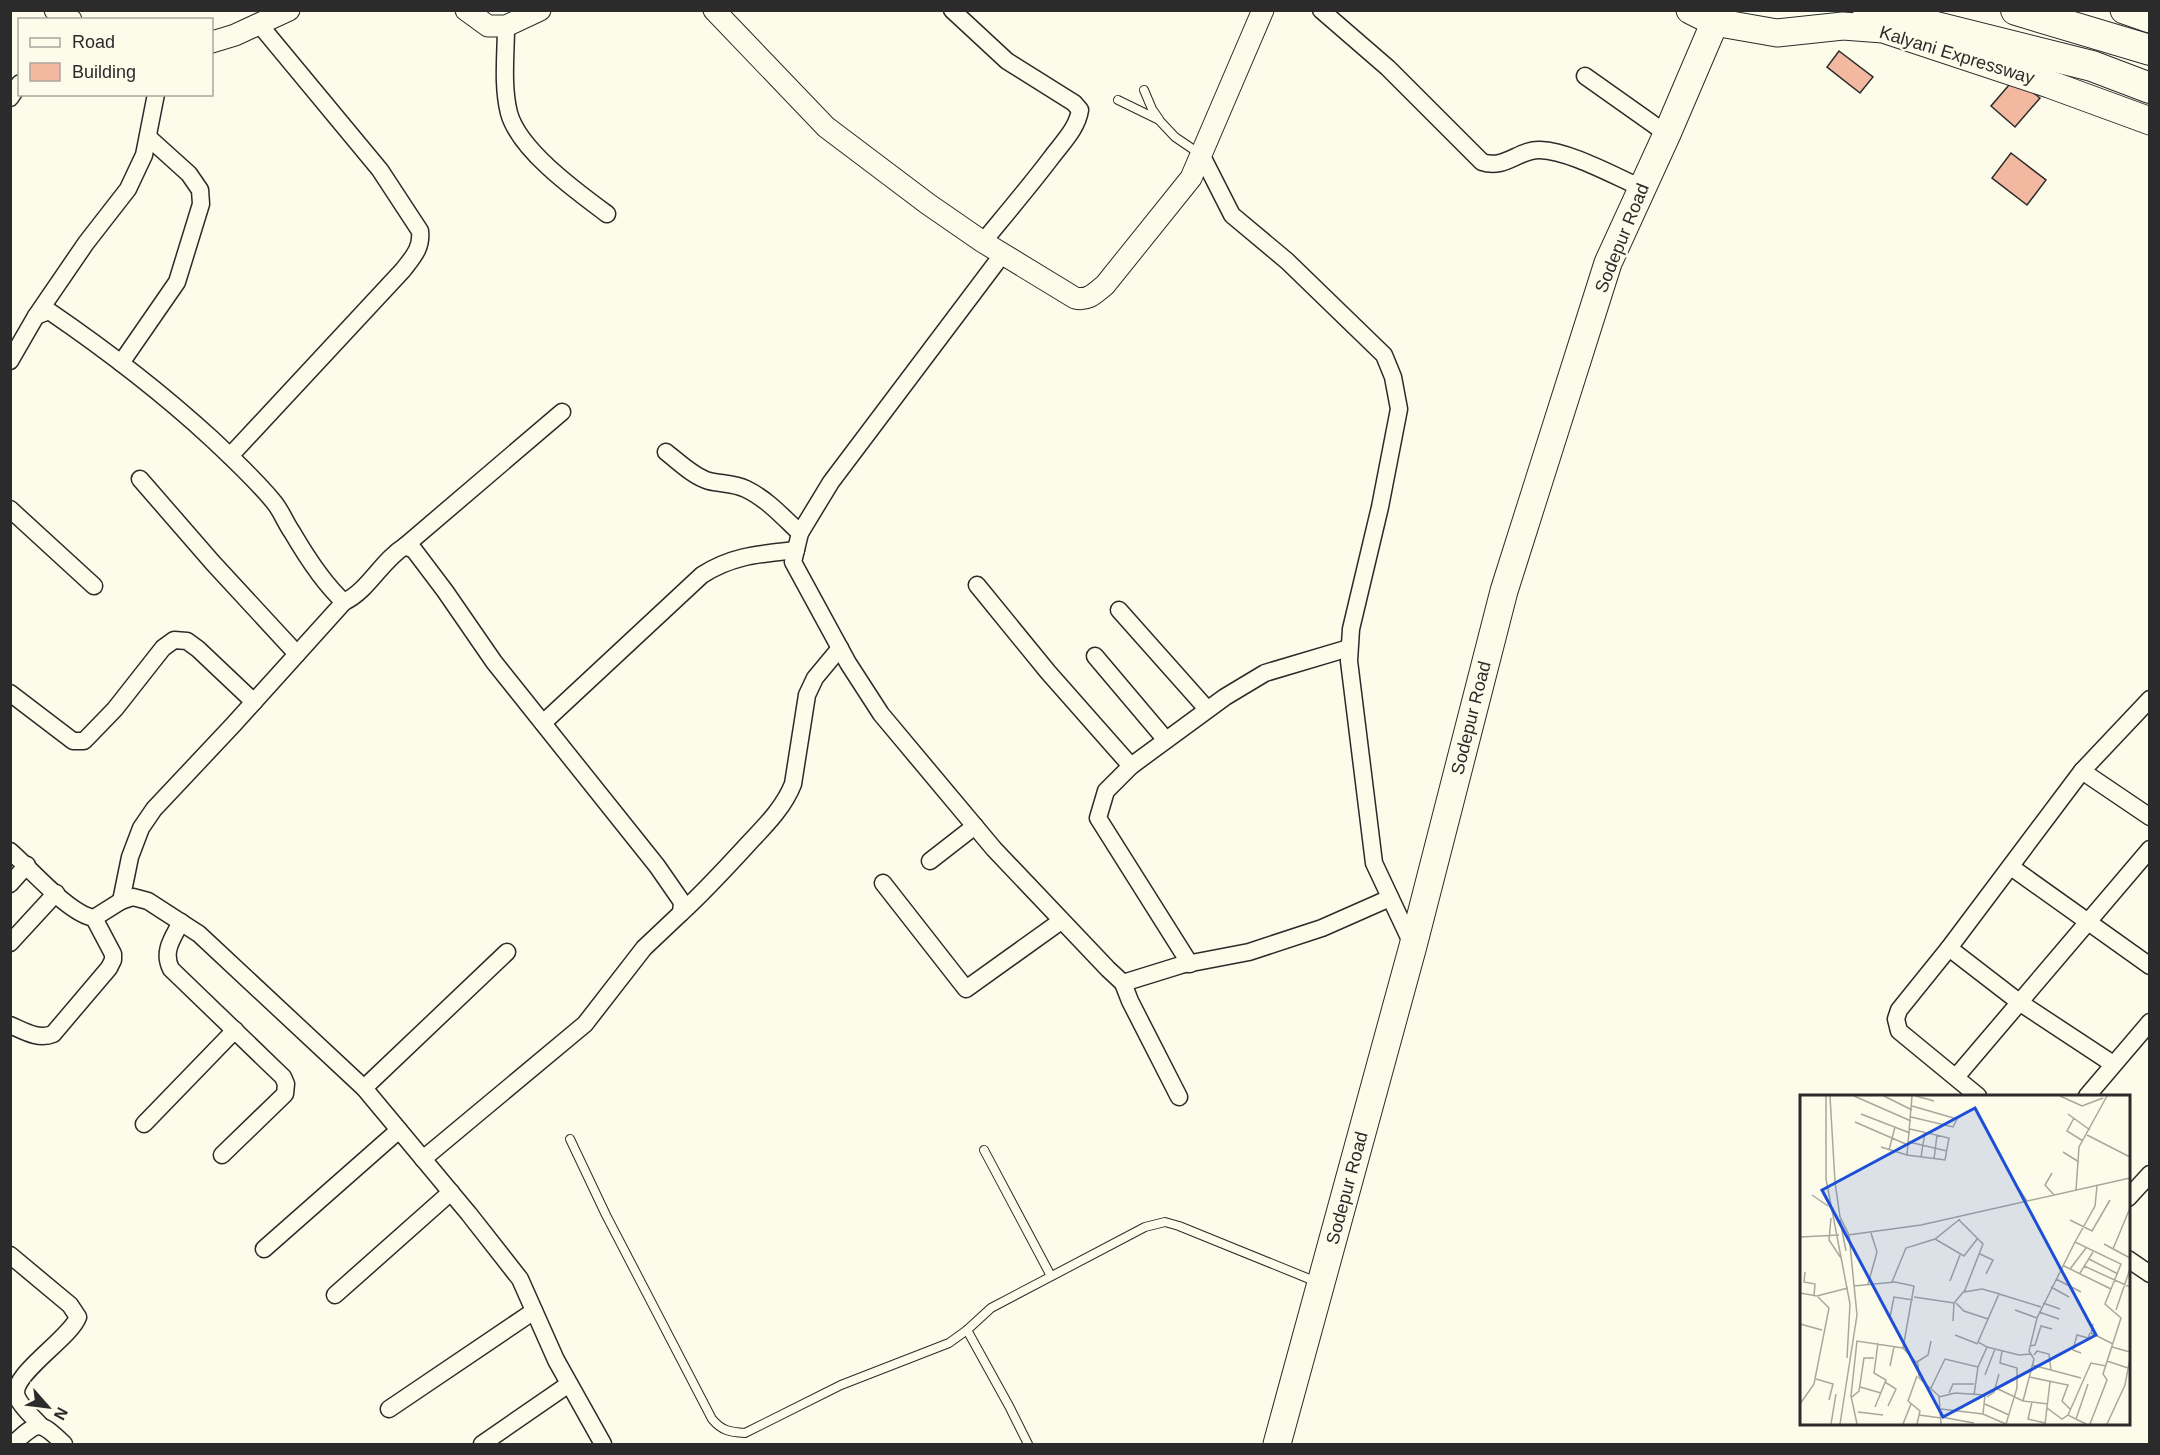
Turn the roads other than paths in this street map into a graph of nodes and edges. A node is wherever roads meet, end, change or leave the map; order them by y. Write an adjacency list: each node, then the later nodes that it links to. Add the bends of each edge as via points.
1 (289, 10): 14 (street)
2 (466, 10): 15 (street, via 488,26)
3 (540, 10): 15 (street)
4 (714, 10): 30 (street, via 826,127)
5 (952, 10): 30 (street, via 1006,61 1080,110 1070,133)
6 (1263, 10): 27 (street)
7 (1321, 10): 28 (street, via 1388,68 1482,162 1492,165 1529,150 1542,150 1568,156)
8 (1690, 10): 12 (main road, Kalyani Expressway)
9 (1868, 10): 19 (highway, via 2092,66)
10 (2016, 10): 17 (highway)
11 (2124, 10): 13 (main road)
12 (1717, 16): 24 (main road, Kalyani Expressway, via 1777,33 1843,26 1883,29); 25 (main road, Sodepur Road)
13 (2150, 19)
14 (259, 24): 16 (street); 37 (street, via 380,170 420,231 421,241 403,270)
15 (506, 26): 29 (street, via 506,90 516,131 568,185)
16 (213, 42)
17 (2150, 51)
18 (1585, 76): 25 (street)
19 (2150, 88)
20 (1144, 90): 23 (lane)
21 (156, 96): 26 (street)
22 (1118, 100): 23 (lane)
23 (1159, 120): 27 (lane, via 1175,137)
24 (2150, 121)
25 (1667, 134): 28 (main road, Sodepur Road)
26 (148, 137): 32 (street, via 128,189); 34 (street, via 189,174 200,190 201,204 177,282)
27 (1201, 154): 31 (street, via 1191,178 1105,285 1090,298 1075,298); 48 (street, via 1232,215 1287,261 1384,355 1393,378 1399,409)
28 (1642, 188): 77 (main road, Sodepur Road, via 1608,262 1504,591)
29 (607, 214)
30 (983, 242): 31 (street)
31 (1002, 255): 40 (street, via 831,482)
32 (36, 316): 33 (street); 34 (street, via 49,311)
33 (10, 361)
34 (121, 363): 37 (street)
35 (562, 412): 41 (street)
36 (666, 452): 40 (street, via 708,481 730,483 760,497)
37 (230, 456): 45 (street, via 275,503 313,564)
38 (140, 479): 49 (street)
39 (10, 509): 44 (street)
40 (800, 533): 42 (street)
41 (405, 546): 45 (street); 55 (street, via 414,550)
42 (796, 550): 47 (street, via 793,562); 55 (street, via 718,564)
43 (977, 585): 57 (street)
44 (94, 586)
45 (344, 602): 49 (street)
46 (1119, 610): 54 (street)
47 (840, 648): 60 (street, via 881,714); 71 (street, via 815,678 807,695 789,796)
48 (1349, 648): 54 (street, via 1265,673); 69 (street, via 1374,863)
49 (297, 654): 53 (street)
50 (1095, 656): 56 (street)
51 (10, 693): 53 (street, via 73,741 84,741 174,640 187,641 198,649)
52 (2150, 699): 58 (street)
53 (254, 702): 70 (street, via 154,808 130,857)
54 (1207, 709): 56 (street)
55 (543, 723): 71 (street, via 674,888 682,902)
56 (1166, 740): 57 (street)
57 (1131, 766): 80 (street, via 1106,791 1098,818)
58 (2082, 771): 59 (street); 65 (street)
59 (2149, 817)
60 (975, 826): 63 (street); 73 (street)
61 (2150, 849): 75 (street)
62 (10, 851): 64 (street)
63 (930, 861)
64 (27, 866): 67 (street); 68 (street)
65 (2011, 867): 75 (street); 78 (street)
66 (883, 883): 73 (street, via 966,989)
67 (10, 884)
68 (56, 893): 72 (street, via 83,916); 76 (street)
69 (1390, 898): 77 (street); 80 (street, via 1322,928 1249,952)
70 (121, 901): 72 (street); 74 (street, via 133,897 148,901)
71 (681, 913): 98 (street, via 644,948 585,1024)
72 (94, 918): 85 (street, via 113,954 109,968 53,1034 37,1036)
73 (1061, 921): 82 (street)
74 (181, 922): 86 (street, via 166,959 171,969); 89 (street, via 199,934)
75 (2087, 922): 81 (street); 83 (street)
76 (10, 943)
77 (1413, 946): 107 (main road, Sodepur Road)
78 (1949, 948): 83 (street); 88 (street, via 1896,1019 1899,1031)
79 (507, 952): 89 (street)
80 (1190, 964): 82 (street)
81 (2150, 966)
82 (1123, 983): 92 (street)
83 (2019, 1002): 87 (street); 88 (street)
84 (2150, 1022): 87 (street)
85 (10, 1025)
86 (235, 1030): 93 (street); 97 (street, via 283,1077 285,1094)
87 (2114, 1064): 91 (street)
88 (1956, 1077): 90 (street)
89 (364, 1088): 94 (street)
90 (1977, 1095)
91 (2088, 1095)
92 (1179, 1097)
93 (144, 1124)
94 (399, 1130): 98 (street); 102 (street)
95 (570, 1139): 110 (lane, via 712,1419 728,1432 745,1433 841,1385 949,1343)
96 (984, 1150): 106 (lane)
97 (222, 1155)
98 (423, 1158): 100 (street)
99 (2150, 1174): 101 (street)
100 (451, 1192): 108 (street); 109 (street, via 520,1279)
101 (2130, 1196)
102 (264, 1249)
103 (10, 1255): 113 (street, via 70,1305 78,1317 16,1387 20,1402)
104 (2130, 1260): 105 (street)
105 (2150, 1274)
106 (1051, 1276): 107 (lane, via 1145,1227 1165,1222); 110 (lane, via 991,1308)
107 (1320, 1284): 119 (main road, Sodepur Road)
108 (334, 1295)
109 (534, 1311): 111 (street); 112 (street)
110 (968, 1330): 118 (lane)
111 (569, 1384): 116 (street); 117 (street)
112 (389, 1409)
113 (41, 1426): 114 (street, via 34,1426); 115 (street)
114 (13, 1444)
115 (64, 1444)
116 (482, 1444)
117 (603, 1444)
118 (1028, 1444)
119 (1276, 1444)

